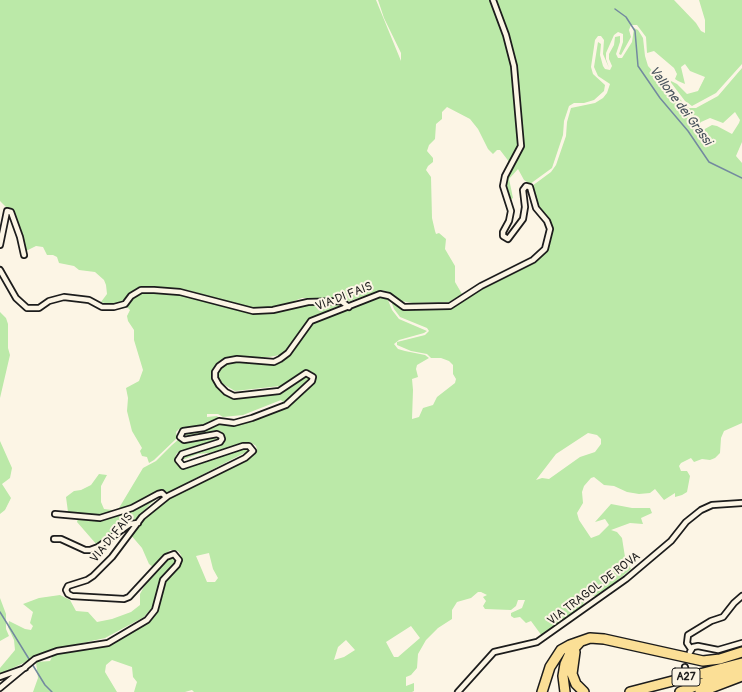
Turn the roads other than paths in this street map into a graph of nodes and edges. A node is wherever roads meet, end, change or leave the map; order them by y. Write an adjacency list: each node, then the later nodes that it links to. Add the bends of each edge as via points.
1 (493, 0): 5 (street, VIA DI FAIS, via 514,66 521,146 505,176 503,186 511,211 503,236 508,239 523,219 523,190 526,186 530,187 536,208 550,229 545,248 532,260 450,306 404,307 389,296 380,294)
2 (0, 245): 3 (street, via 7,211 11,212)
3 (24, 255)
4 (0, 270): 5 (street, via 16,298 27,308 39,308 49,301 64,297 114,307 125,304 131,296 141,290 180,292 253,311 273,310 308,302 341,301)
5 (349, 307): 6 (street, VIA DI FAIS, via 311,321 288,353 274,362 237,359 226,360 219,366 215,372 218,385 234,396 279,391 306,373 312,377 312,381 286,405 259,416 234,423 219,421 204,428 183,431 180,437 184,440 217,434 222,439 220,442 182,454 178,460 183,466 243,446 249,446 253,451 245,458)
6 (166, 497): 8 (street, via 162,493 158,494 132,508 100,518); 9 (street, VIA DI FAIS)
7 (742, 503): 23 (street, VIA TRAGOL DE ROVA, via 712,505 701,510 686,522 670,542 626,579 537,642 494,652)
8 (55, 514)
9 (138, 523): 10 (street, via 130,524 90,550 61,539); 16 (street, VIA DI FAIS, via 112,557 93,576 68,586 66,590 72,596 124,600 166,557 174,554 179,560 163,580 155,610 147,620 108,643 57,651 35,660)
10 (54, 539)
11 (742, 596): 13 (street, via 723,617 688,635 687,643 690,651 698,646 718,650)
12 (582, 640): 14 (highway, A27, via 604,639 703,661); 24 (highway, A27, via 570,645 555,658); 25 (highway, via 566,660 563,676); 26 (highway, via 575,652 572,669 574,680)
13 (742, 643)
14 (742, 652)
15 (742, 663): 27 (highway, A27)
16 (28, 666): 20 (street); 22 (street)
17 (685, 667): 21 (street)
18 (742, 668): 28 (highway, A27)
19 (742, 676): 29 (highway, A27)
20 (0, 677)
21 (688, 679)
22 (0, 688)
23 (458, 692)
24 (542, 692)
25 (565, 692)
26 (584, 692)
27 (630, 692)
28 (680, 692)
29 (700, 692)

